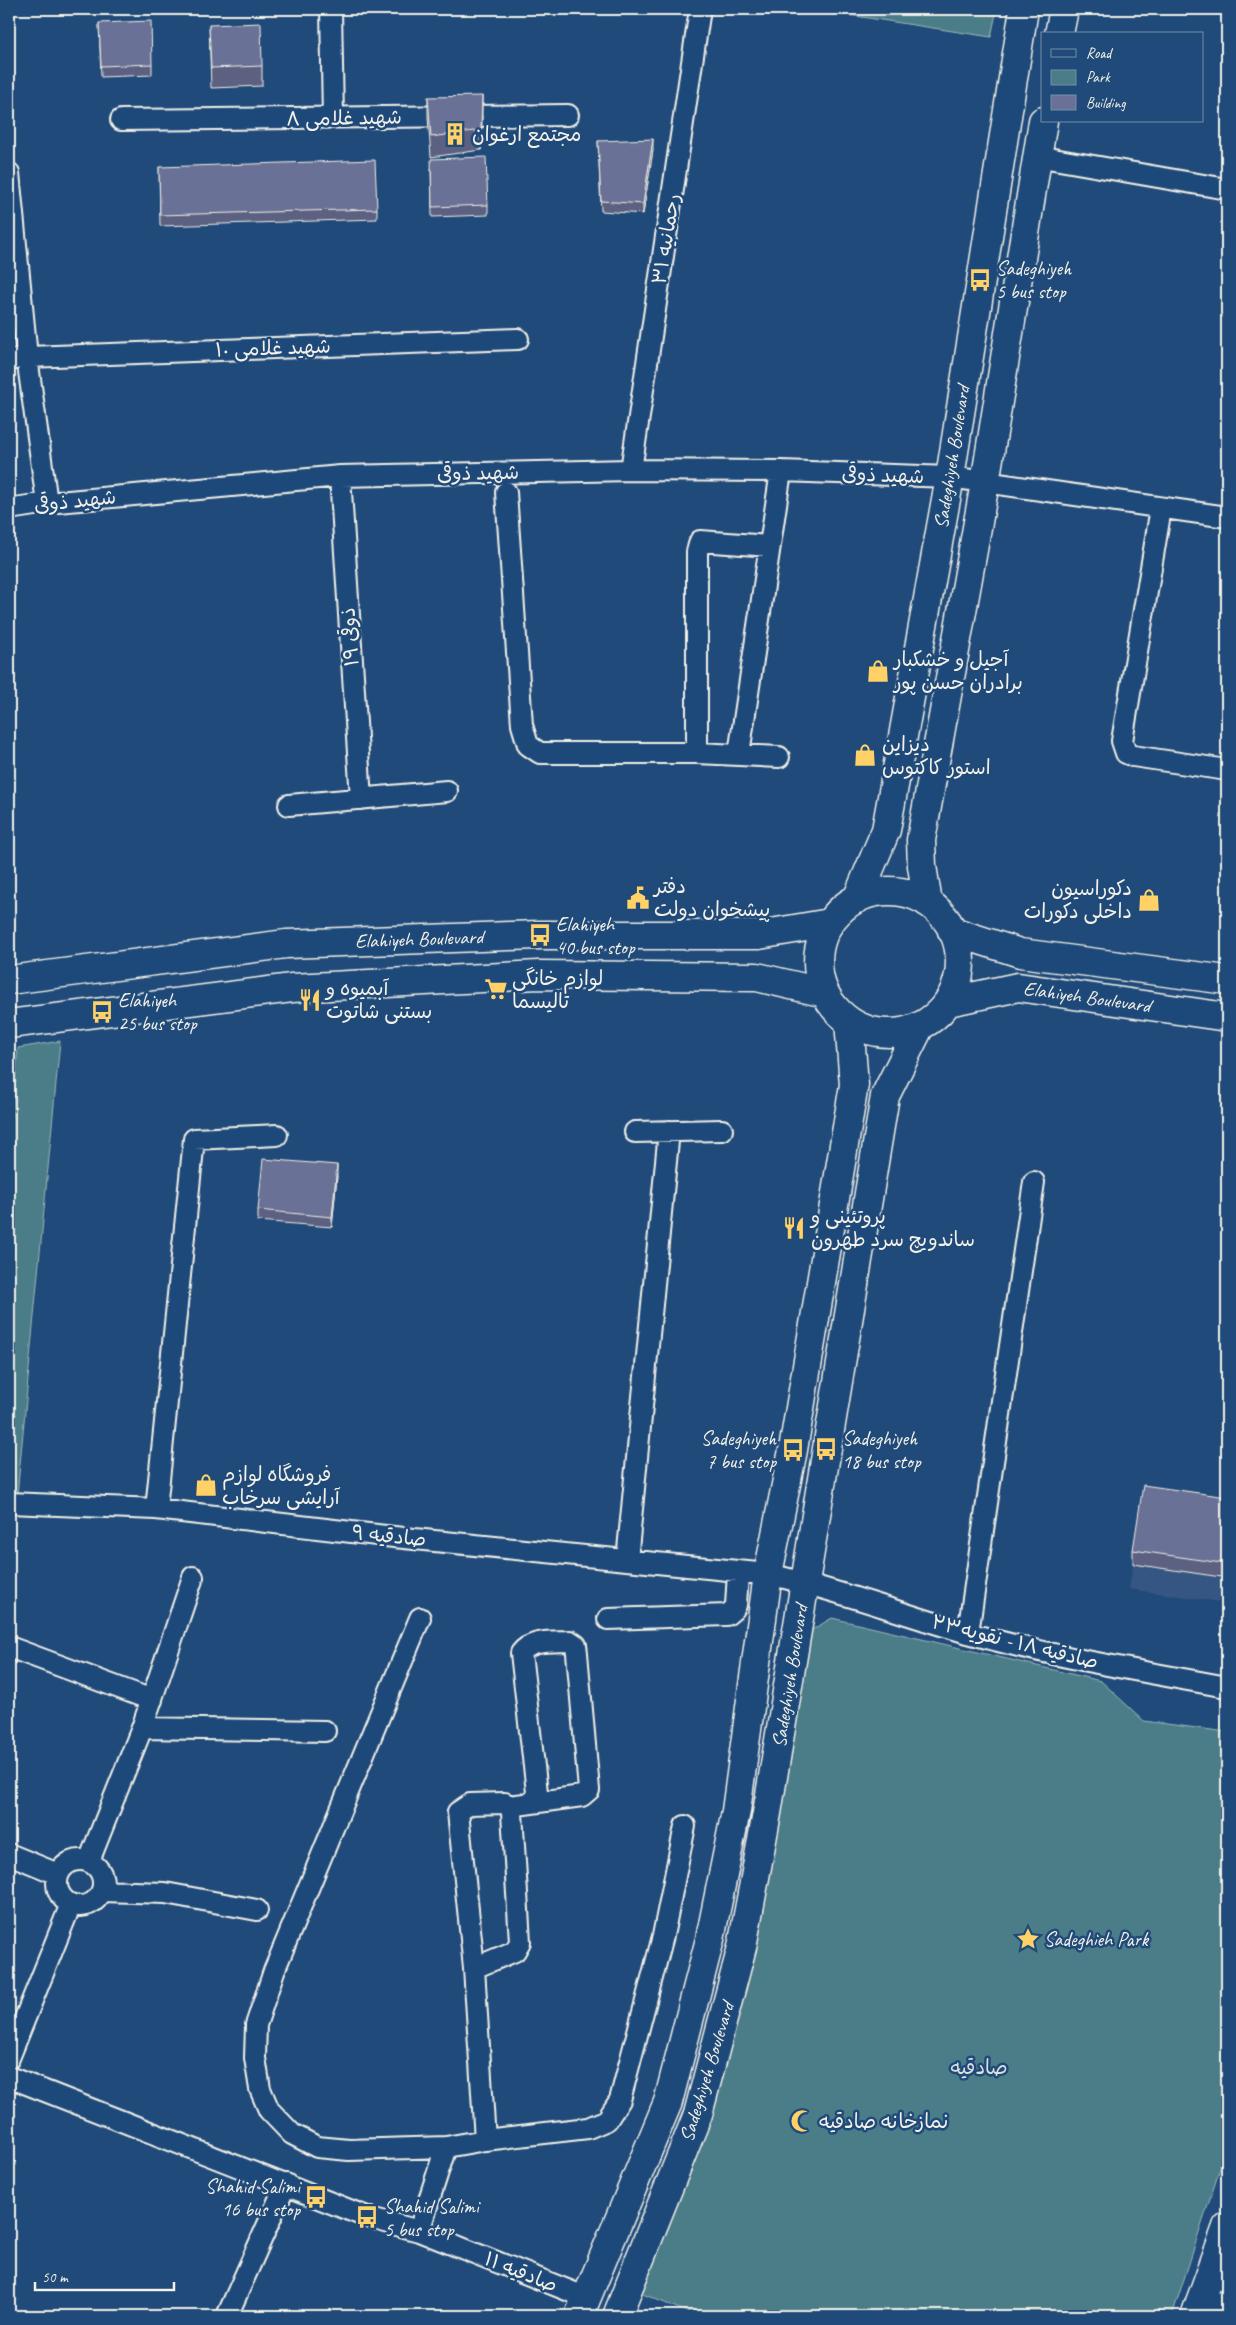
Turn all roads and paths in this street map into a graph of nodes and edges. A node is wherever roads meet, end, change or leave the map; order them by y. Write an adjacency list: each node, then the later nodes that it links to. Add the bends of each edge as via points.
1 (331, 9): 7 (street)
2 (700, 9): 15 (street, رحمانیه ۳۱)
3 (1024, 9): 18 (main road, Sadeghiyeh Boulevard)
4 (1064, 9): 5 (main road)
5 (1059, 32)
6 (568, 115): 7 (street, شهید غلامی ۸)
7 (333, 118): 8 (street, شهید غلامی ۸)
8 (120, 120)
9 (1042, 122): 10 (main road, Sadeghiyeh Boulevard)
10 (1036, 156): 12 (street); 19 (main road, Sadeghiyeh Boulevard)
11 (9, 174): 14 (street)
12 (1227, 189)
13 (518, 339): 14 (street, شهید غلامی ۱۰)
14 (18, 358): 21 (street)
15 (631, 470): 16 (street, شهید ذوقی); 17 (street, شهید ذوقی)
16 (781, 471): 18 (street, شهید ذوقی); 25 (street)
17 (340, 476): 21 (street, شهید ذوقی); 31 (street, ذوقی ۱۹)
18 (950, 478): 19 (street, شهید ذوقی); 33 (main road, Sadeghiyeh Boulevard)
19 (985, 483): 22 (street, شهید ذوقی); 34 (main road, Sadeghiyeh Boulevard)
20 (506, 492): 26 (street, via 522,725 528,745 540,753)
21 (47, 503): 23 (street, شهید ذوقی)
22 (1161, 508): 24 (street, شهید ذوقی); 29 (street, via 1122,741 1126,752 1133,756)
23 (9, 509)
24 (1227, 517)
25 (770, 546): 26 (street, via 700,541 697,552); 27 (street)
26 (696, 753): 27 (street)
27 (739, 754): 28 (street)
28 (779, 757)
29 (1227, 770)
30 (447, 791): 31 (street)
31 (361, 799): 32 (street)
32 (289, 806)
33 (886, 830): 34 (main road, via 890,844 898,851 910,850); 35 (main road, Sadeghiyeh Boulevard)
34 (921, 840): 36 (main road, Sadeghiyeh Boulevard)
35 (858, 899): 36 (main road, via 893,891); 37 (main road, via 842,909)
36 (928, 903): 38 (main road, via 942,915)
37 (830, 923): 39 (main road, Elahiyeh Boulevard, via 759,935 540,935 286,944); 41 (main road, via 821,939 818,957 819,976)
38 (952, 931): 40 (main road, Elahiyeh Boulevard, via 1020,953); 42 (main road, via 958,948 959,967 956,985)
39 (9, 980)
40 (1227, 980)
41 (825, 994): 44 (main road); 45 (main road, Elahiyeh Boulevard, via 757,977 538,975 292,988)
42 (948, 1002): 43 (main road, Elahiyeh Boulevard, via 1018,987); 46 (main road)
43 (1227, 1017)
44 (849, 1021): 46 (main road, via 884,1033); 56 (main road, Sadeghiyeh Boulevard, via 854,1084 793,1450)
45 (9, 1024)
46 (920, 1026): 58 (main road, Sadeghiyeh Boulevard, via 885,1096)
47 (722, 1130): 48 (street)
48 (669, 1131): 49 (street); 54 (street)
49 (635, 1132)
50 (277, 1135): 53 (street, via 194,1139)
51 (1034, 1182): 61 (street)
52 (9, 1503): 53 (street, صادقیه ۹)
53 (156, 1509): 54 (street, صادقیه ۹)
54 (628, 1560): 55 (street, صادقیه ۹)
55 (738, 1573): 56 (street, صادقیه ۹); 60 (street, via 736,1605 727,1615)
56 (768, 1574): 58 (street, صادقیه ۱۸ - نقویه۲۳); 85 (main road, Sadeghiyeh Boulevard, via 736,1812 707,1949 668,2102)
57 (192, 1577): 64 (street)
58 (805, 1582): 61 (street, صادقیه ۱۸ - نقویه۲۳); 86 (main road, Sadeghiyeh Boulevard, via 742,1948 698,2114)
59 (420, 1618): 80 (street, via 274,1971 256,2025 255,2058 260,2088 269,2110 292,2134 317,2147 350,2150)
60 (608, 1619)
61 (968, 1633): 63 (street, صادقیه ۱۸ - نقویه۲۳, via 1043,1653)
62 (9, 1647): 64 (street)
63 (1227, 1688)
64 (152, 1700): 65 (street)
65 (142, 1728): 66 (street); 71 (street)
66 (325, 1731)
67 (538, 1801): 67 (street, via 521,1653 531,1644 570,1640 576,1645 589,1790 582,1796); 68 (street)
68 (510, 1806): 76 (street, via 519,1947); 76 (street, via 505,1802 470,1804 458,1812)
69 (685, 1826): 79 (street, via 663,1936 620,2100 607,2120 588,2128)
70 (9, 1854): 72 (street)
71 (88, 1861): 72 (street, via 70,1861); 73 (street, via 102,1873)
72 (58, 1874): 74 (street, via 58,1892)
73 (102, 1891): 74 (street, via 89,1904); 75 (street, via 165,1893)
74 (71, 1904): 77 (street)
75 (257, 1910)
76 (474, 1968): 79 (street)
77 (9, 2058)
78 (9, 2077): 81 (street, صادقیه ۱۱)
79 (485, 2140): 80 (street)
80 (446, 2147): 83 (street)
81 (286, 2184): 83 (street, صادقیه ۱۱, via 367,2217); 87 (street)
82 (1227, 2227): 88 (main road)
83 (418, 2231): 85 (street, صادقیه ۱۱)
84 (1227, 2304): 89 (main road)
85 (583, 2307): 86 (main road)
86 (622, 2315)
87 (227, 2316)
88 (1195, 2316)
89 (1223, 2316)

